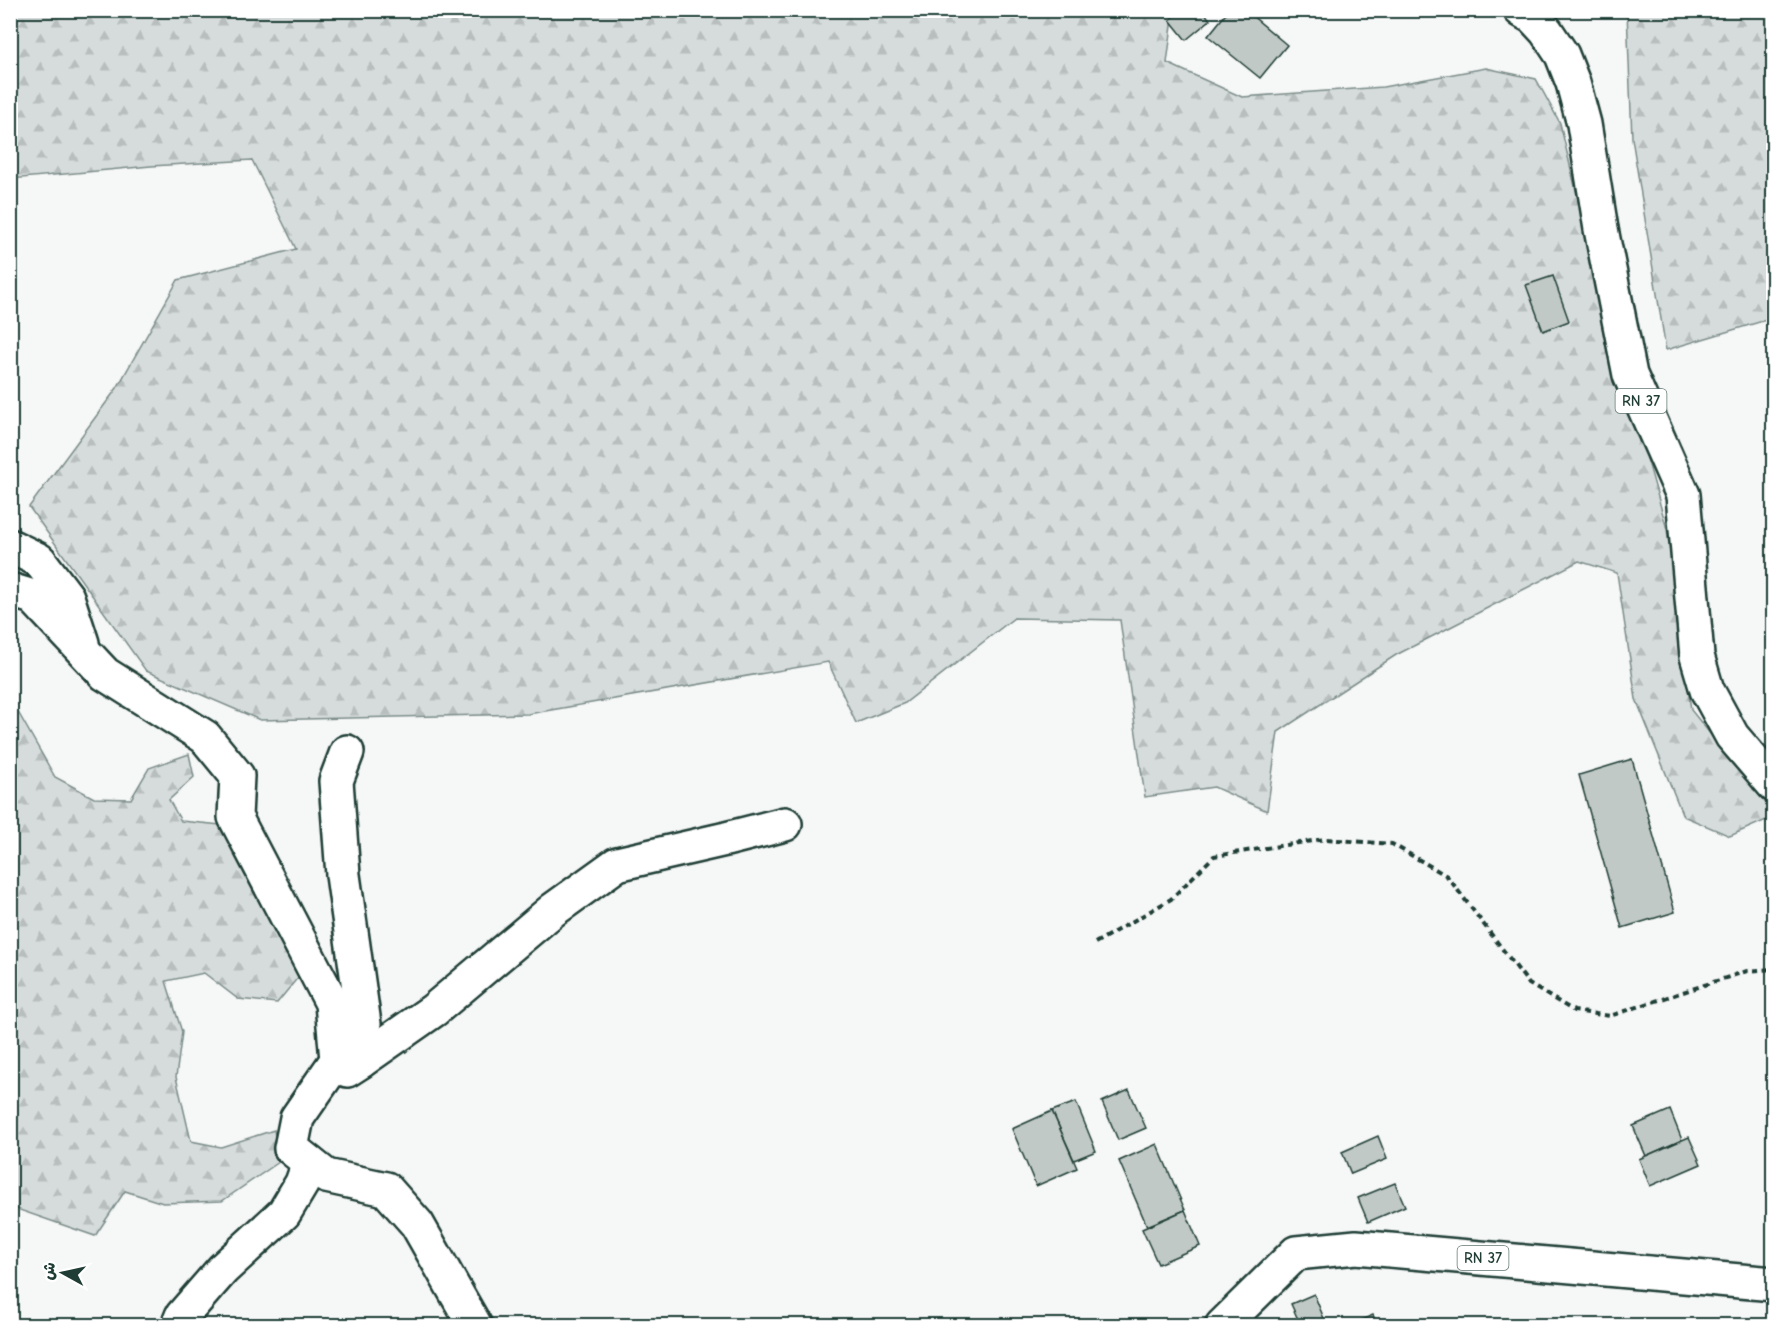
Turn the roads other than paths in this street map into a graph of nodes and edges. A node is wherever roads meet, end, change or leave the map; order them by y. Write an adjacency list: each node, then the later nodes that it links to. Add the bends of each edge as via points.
1 (1521, 10): 6 (street, RN 37, via 1546,30 1562,55 1576,93 1630,375 1683,495 1698,656 1707,690 1732,736)
2 (10, 546): 4 (street, via 39,560 67,597)
3 (10, 590): 4 (street, via 33,597)
4 (85, 653): 9 (street, via 105,674 205,737 237,776 235,818 332,1003 337,1060)
5 (347, 752): 8 (street, via 336,782 343,875 364,1024)
6 (1773, 785)
7 (785, 824): 8 (street, via 617,864 553,910 434,1010)
8 (361, 1061): 9 (street)
9 (316, 1091): 10 (street, via 297,1118 291,1148)
10 (309, 1163): 12 (street, via 284,1213 223,1269 182,1316); 13 (street, via 326,1176 386,1189 417,1224)
11 (1773, 1284): 14 (street, RN 37, via 1356,1247 1296,1253)
12 (178, 1326)
13 (475, 1326)
14 (1222, 1326)

